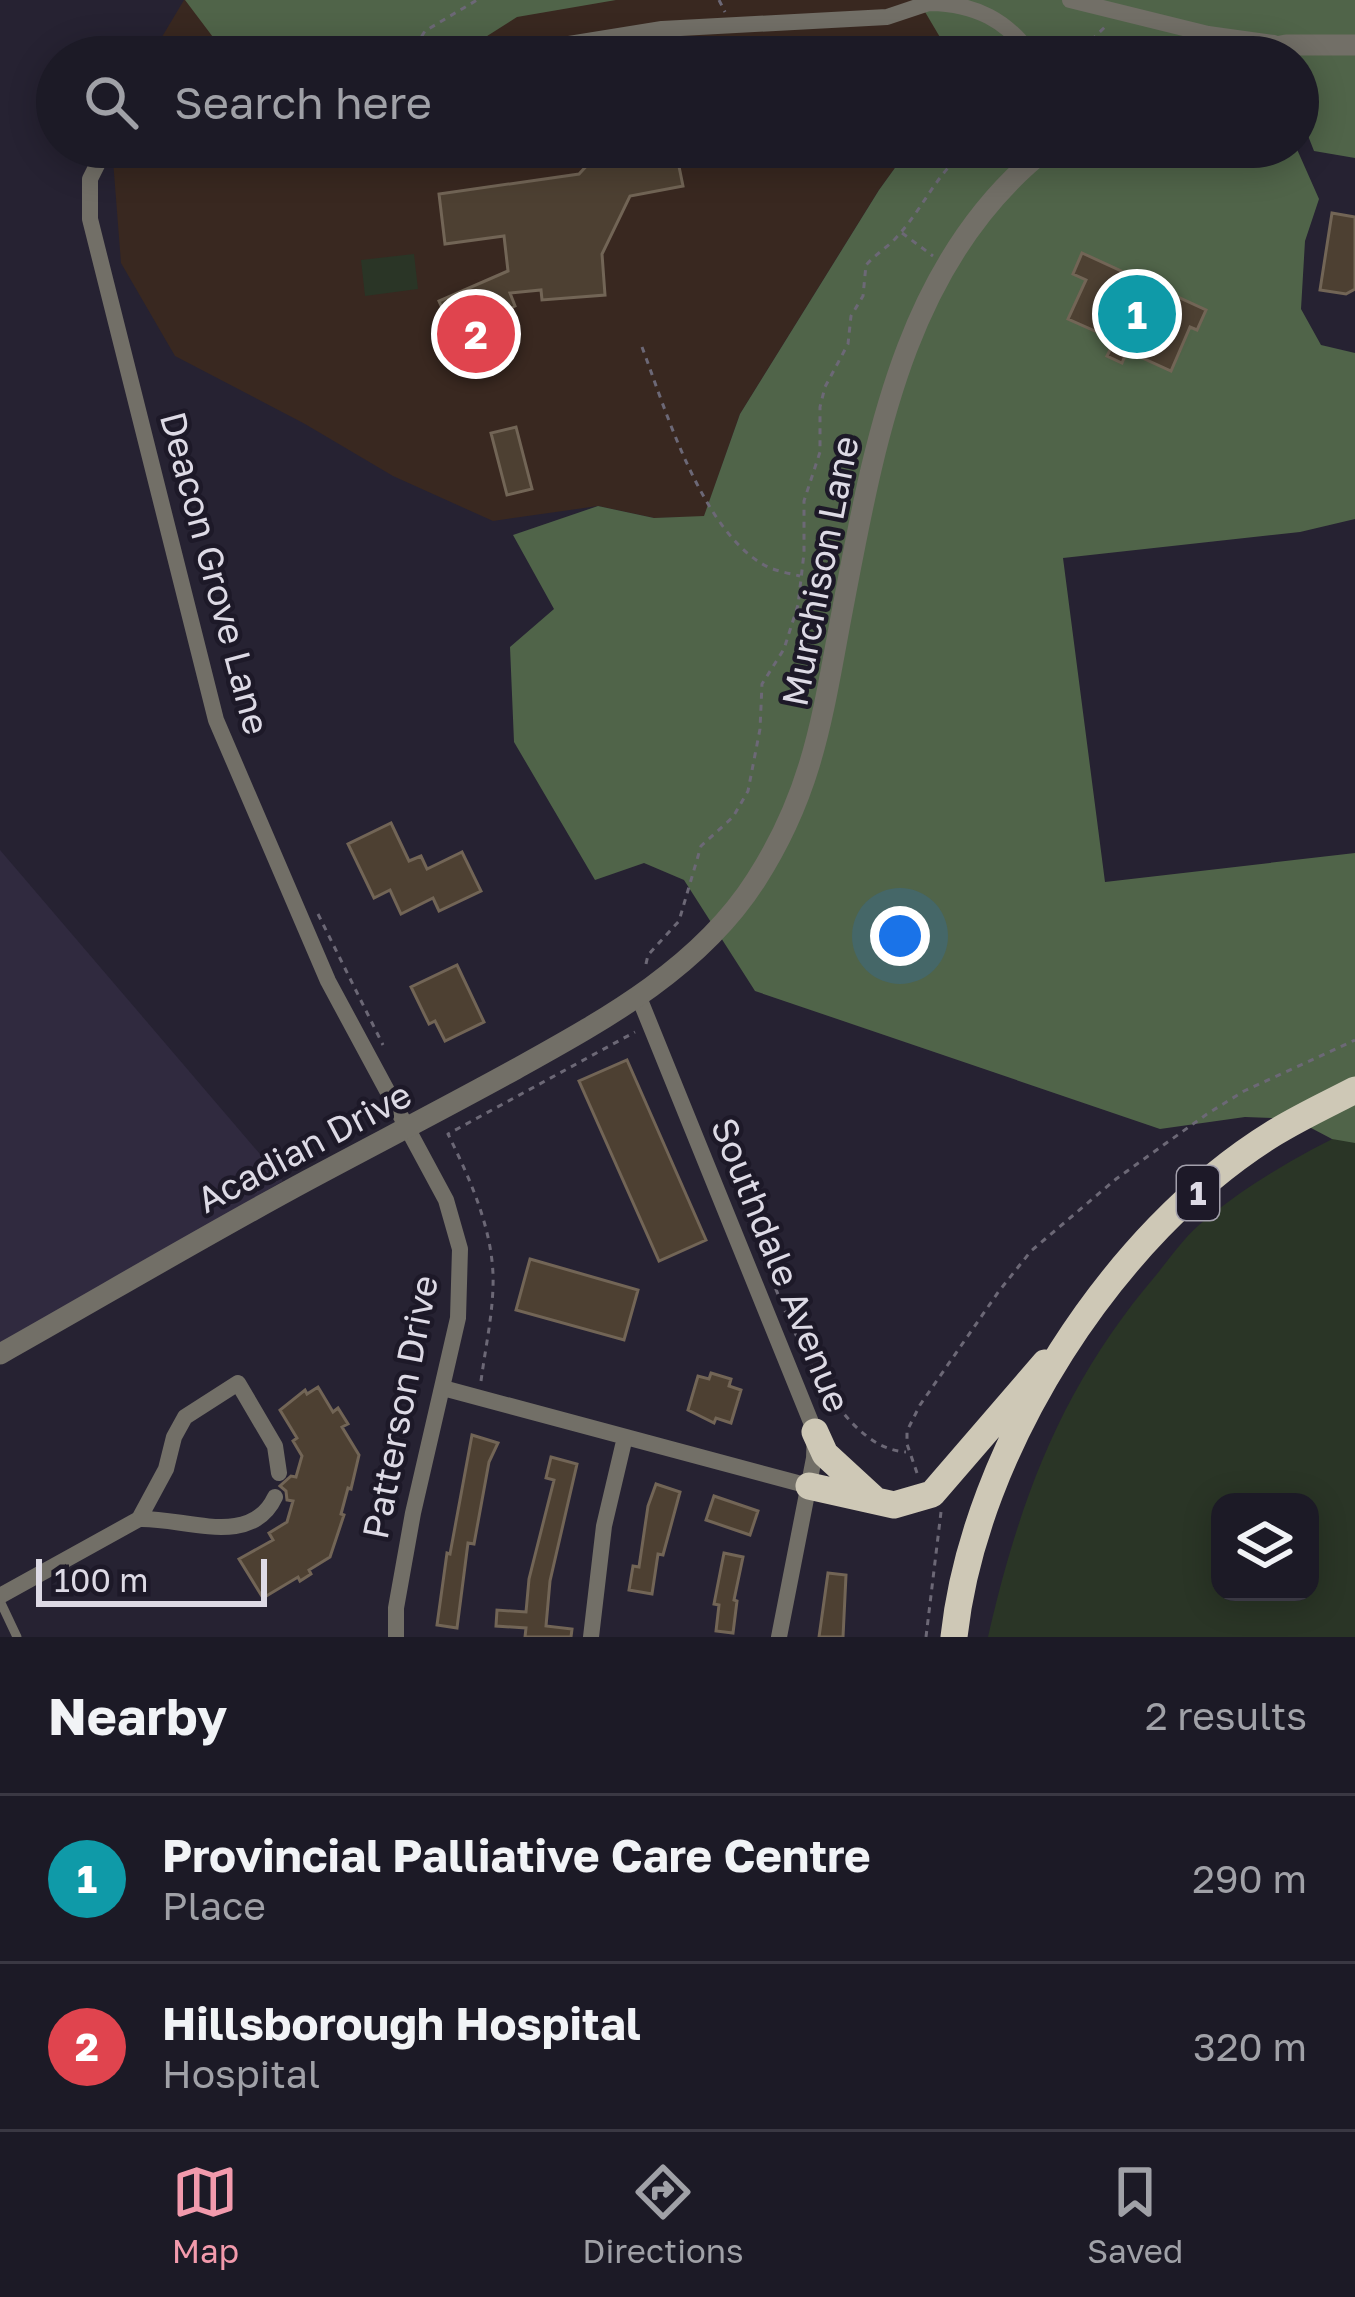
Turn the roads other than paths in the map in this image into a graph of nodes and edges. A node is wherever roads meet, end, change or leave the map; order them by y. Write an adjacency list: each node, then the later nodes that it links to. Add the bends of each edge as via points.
1 (1070, 0): 5 (street)
2 (934, 1): 3 (street, via 857,21); 4 (street, via 979,10)
3 (615, 36)
4 (1017, 36)
5 (1222, 36)
6 (1319, 45): 7 (street)
7 (1355, 45)
8 (96, 168): 12 (street, Deacon Grove Lane, via 90,219 209,701 328,981)
9 (1028, 168): 10 (street, Murchison Lane, via 944,263 892,387 802,797 739,904)
10 (646, 989): 12 (street, Acadian Drive); 16 (street, Southdale Avenue)
11 (1355, 1090): 13 (highway, 1, via 1273,1134 1173,1214 1118,1268)
12 (408, 1129): 14 (street, Acadian Drive); 15 (street, Patterson Drive, via 446,1200 460,1249 461,1294)
13 (1074, 1335): 21 (highway, via 932,1494); 28 (highway, 1, via 988,1491)
14 (0, 1354)
15 (443, 1388): 17 (street); 25 (street, Patterson Drive, via 413,1513)
16 (815, 1432): 19 (street, Southdale Avenue); 21 (highway, via 825,1454)
17 (625, 1437): 19 (street); 26 (street)
18 (279, 1473): 22 (street, via 275,1446 238,1383 185,1417)
19 (809, 1486): 21 (highway); 27 (street, Southdale Avenue)
20 (275, 1497): 22 (street, via 257,1519 231,1528)
21 (878, 1503)
22 (139, 1519): 23 (street)
23 (0, 1599): 24 (lane)
24 (14, 1636)
25 (396, 1637)
26 (591, 1637)
27 (779, 1637)
28 (954, 1637)

